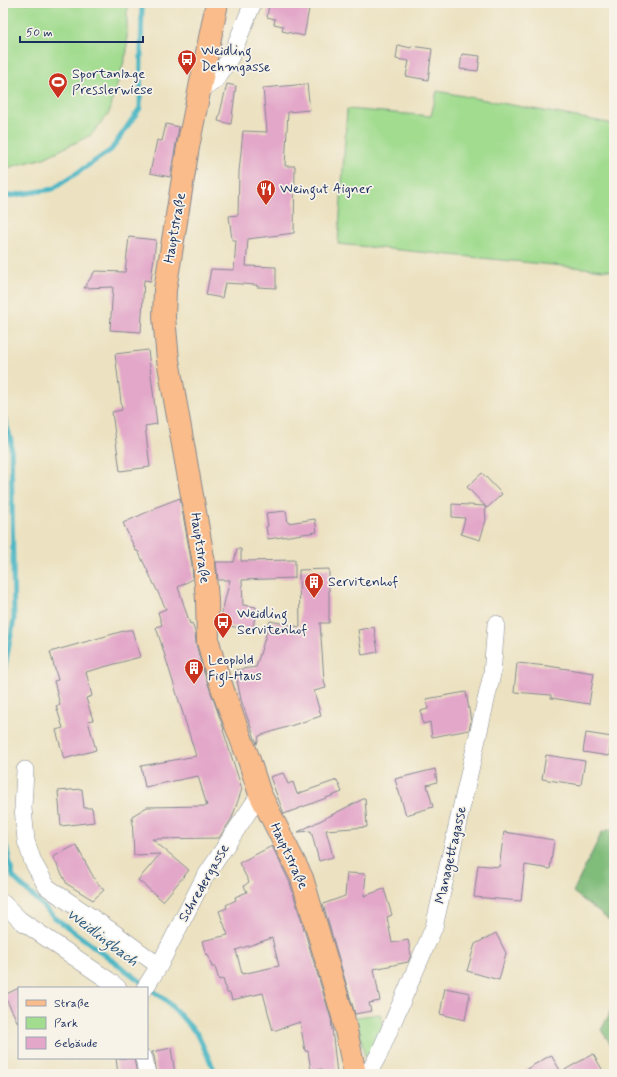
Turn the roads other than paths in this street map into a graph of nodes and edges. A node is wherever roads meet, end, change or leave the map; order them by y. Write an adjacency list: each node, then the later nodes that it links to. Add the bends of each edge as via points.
1 (217, 3): 3 (main road, Hauptstraße)
2 (253, 3): 3 (street, via 223,70 216,80)
3 (199, 91): 6 (main road, Hauptstraße, via 168,267 164,317 168,360 204,563 208,641 217,676)
4 (496, 624): 13 (street, Managettagasse, via 492,674 434,927)
5 (25, 770): 8 (street, via 23,808 26,841 33,862 47,886 113,932)
6 (260, 794): 8 (street, Schredergasse, via 203,880); 12 (main road, Hauptstraße, via 302,878 343,1016)
7 (3, 903): 9 (street, via 20,920)
8 (152, 976)
9 (117, 987)
10 (144, 1059): 11 (street)
11 (147, 1074)
12 (355, 1074)
13 (368, 1074)

